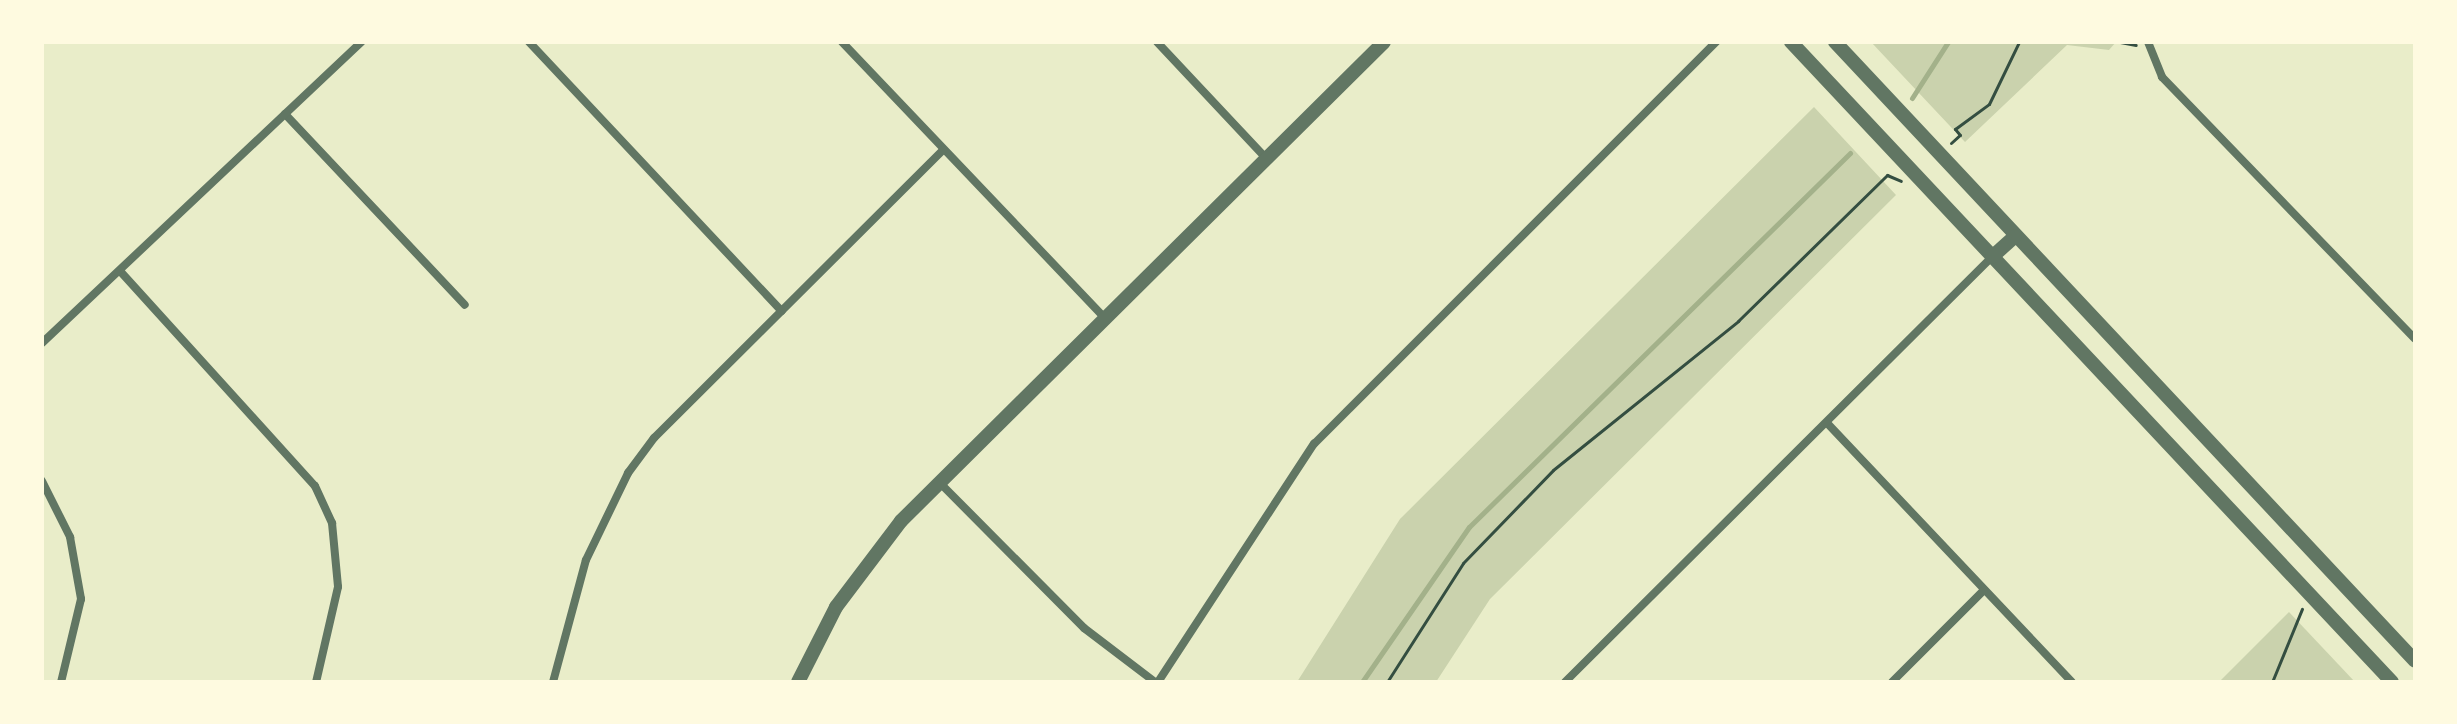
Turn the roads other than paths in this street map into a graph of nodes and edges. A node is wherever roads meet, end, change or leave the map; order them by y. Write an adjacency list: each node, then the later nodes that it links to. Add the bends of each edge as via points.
1 (361, 42): 10 (street)
2 (529, 42): 17 (street)
3 (842, 42): 11 (street)
4 (1157, 42): 12 (street)
5 (1384, 42): 12 (street)
6 (1716, 42): 30 (street, via 1314,444)
7 (1791, 42): 14 (street)
8 (1835, 42): 13 (street)
9 (2148, 44): 19 (street, via 2162,77)
10 (285, 114): 15 (street); 16 (street)
11 (943, 150): 17 (street); 18 (street)
12 (1266, 158): 18 (street)
13 (2015, 236): 14 (street); 25 (street)
14 (1992, 257): 21 (street); 34 (street)
15 (120, 271): 20 (street); 27 (street, via 315,486 332,523 338,587)
16 (465, 305)
17 (782, 311): 28 (street, via 654,438 613,498 586,560)
18 (1105, 318): 23 (street)
19 (2415, 339)
20 (42, 343)
21 (1828, 424): 24 (street); 31 (street)
22 (42, 481): 26 (street, via 70,537 81,599)
23 (939, 482): 29 (street, via 836,607); 30 (street, via 1084,628)
24 (1984, 590): 32 (street); 33 (street)
25 (2415, 661)
26 (61, 682)
27 (316, 682)
28 (553, 682)
29 (798, 682)
30 (1157, 682)
31 (1565, 682)
32 (1892, 682)
33 (2072, 682)
34 (2392, 682)

